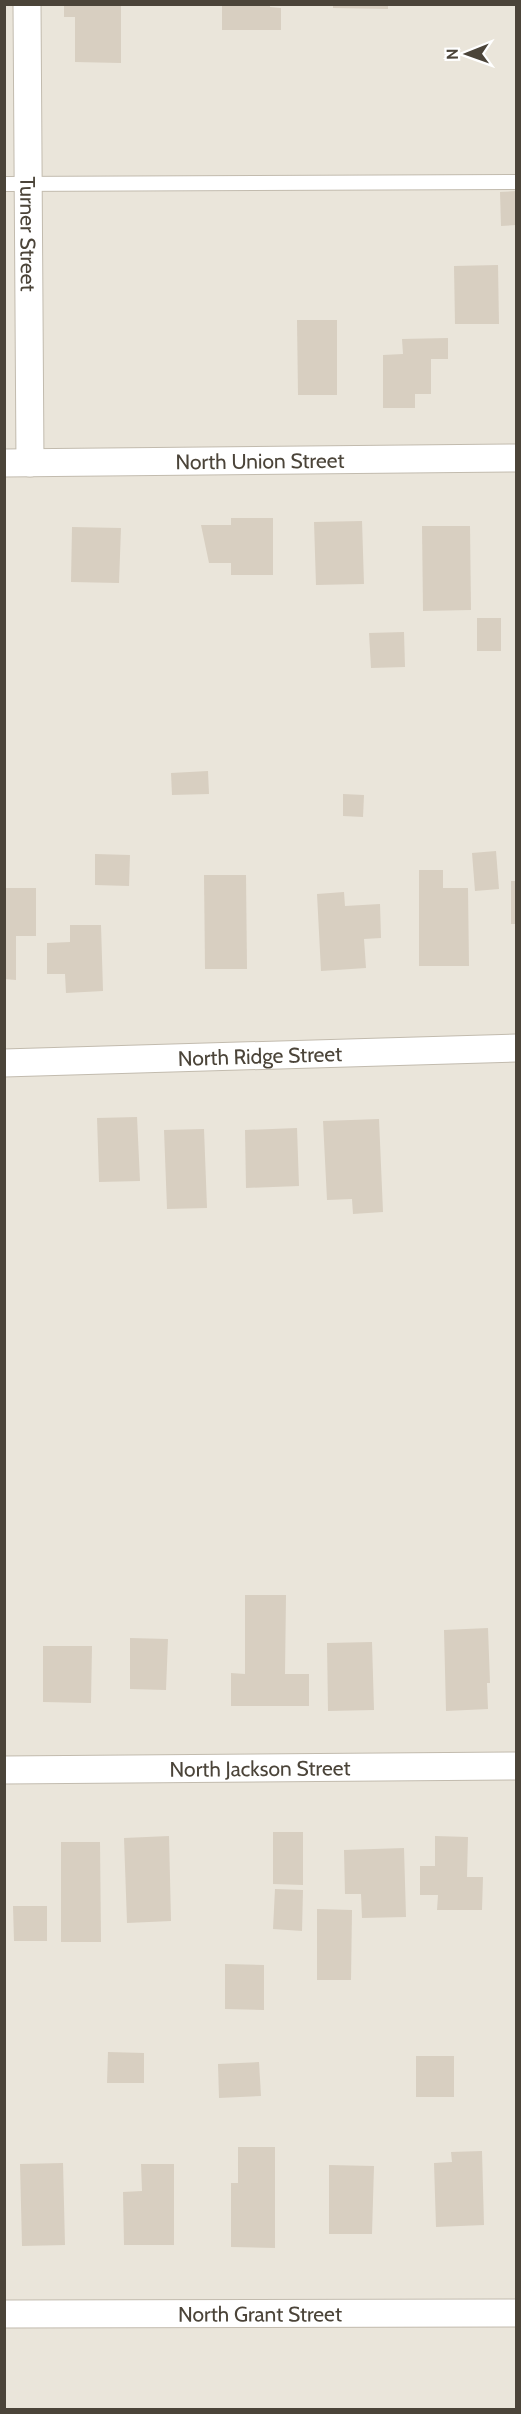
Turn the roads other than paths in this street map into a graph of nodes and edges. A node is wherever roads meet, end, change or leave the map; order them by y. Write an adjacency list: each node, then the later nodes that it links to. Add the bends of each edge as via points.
1 (27, 4): 3 (street, Turner Street)
2 (516, 182): 3 (lane)
3 (16, 184): 5 (street, Turner Street)
4 (516, 458): 5 (street, North Union Street)
5 (17, 463)
6 (516, 1048): 7 (street, North Ridge Street)
7 (4, 1063)
8 (516, 1766): 9 (street, North Jackson Street)
9 (4, 1770)
10 (516, 2313): 11 (street, North Grant Street)
11 (4, 2314)

